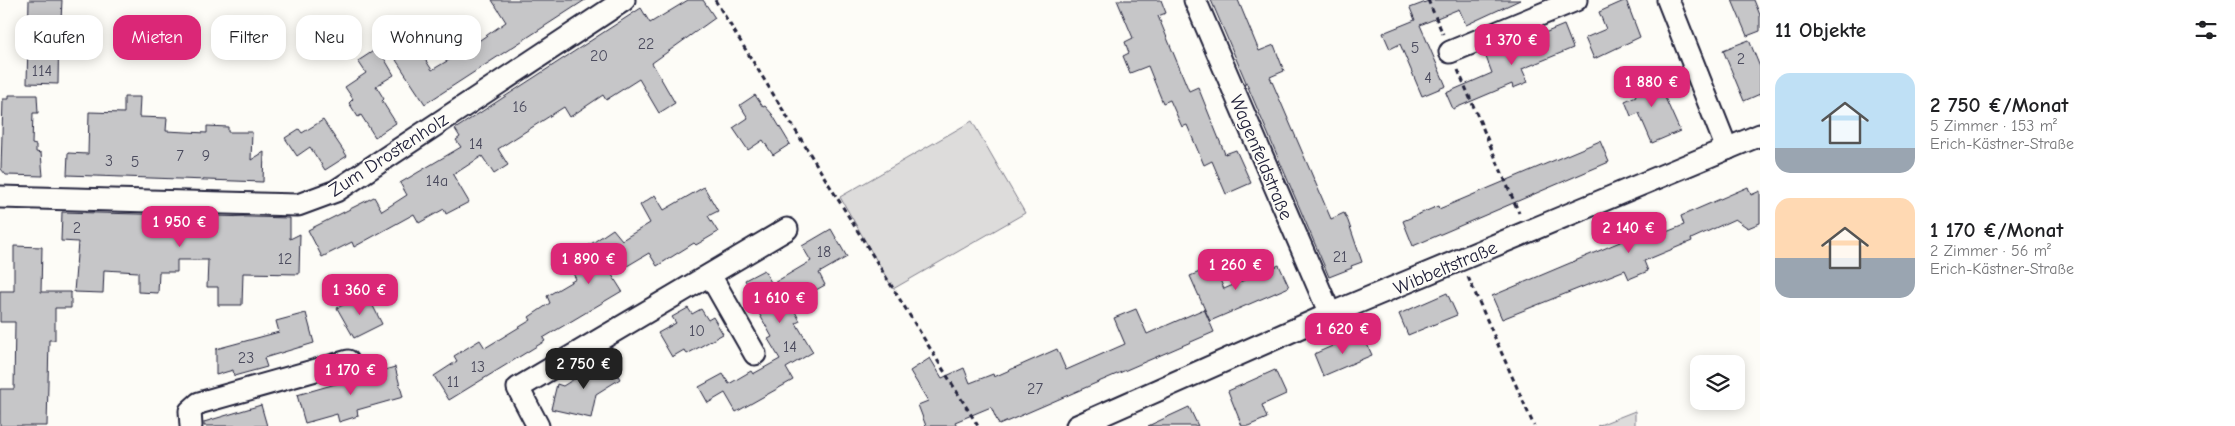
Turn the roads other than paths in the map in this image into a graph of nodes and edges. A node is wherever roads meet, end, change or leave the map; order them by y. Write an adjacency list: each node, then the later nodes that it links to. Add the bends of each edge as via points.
1 (624, 0): 8 (street, Zum Drostenholz, via 336,191 298,205)
2 (1195, 0): 11 (street, Wagenfeldstraße)
3 (1576, 0): 5 (street)
4 (1668, 0): 7 (street)
5 (1450, 52)
6 (1760, 135): 7 (street, Wibbeltstraße)
7 (1727, 149): 11 (street, Wibbeltstraße)
8 (0, 197)
9 (787, 229): 10 (street)
10 (710, 275): 12 (street); 15 (street, via 518,388)
11 (1330, 314): 16 (street, Wibbeltstraße)
12 (755, 354)
13 (348, 361): 14 (street, via 200,404 190,411)
14 (191, 426)
15 (538, 426)
16 (1077, 426)

